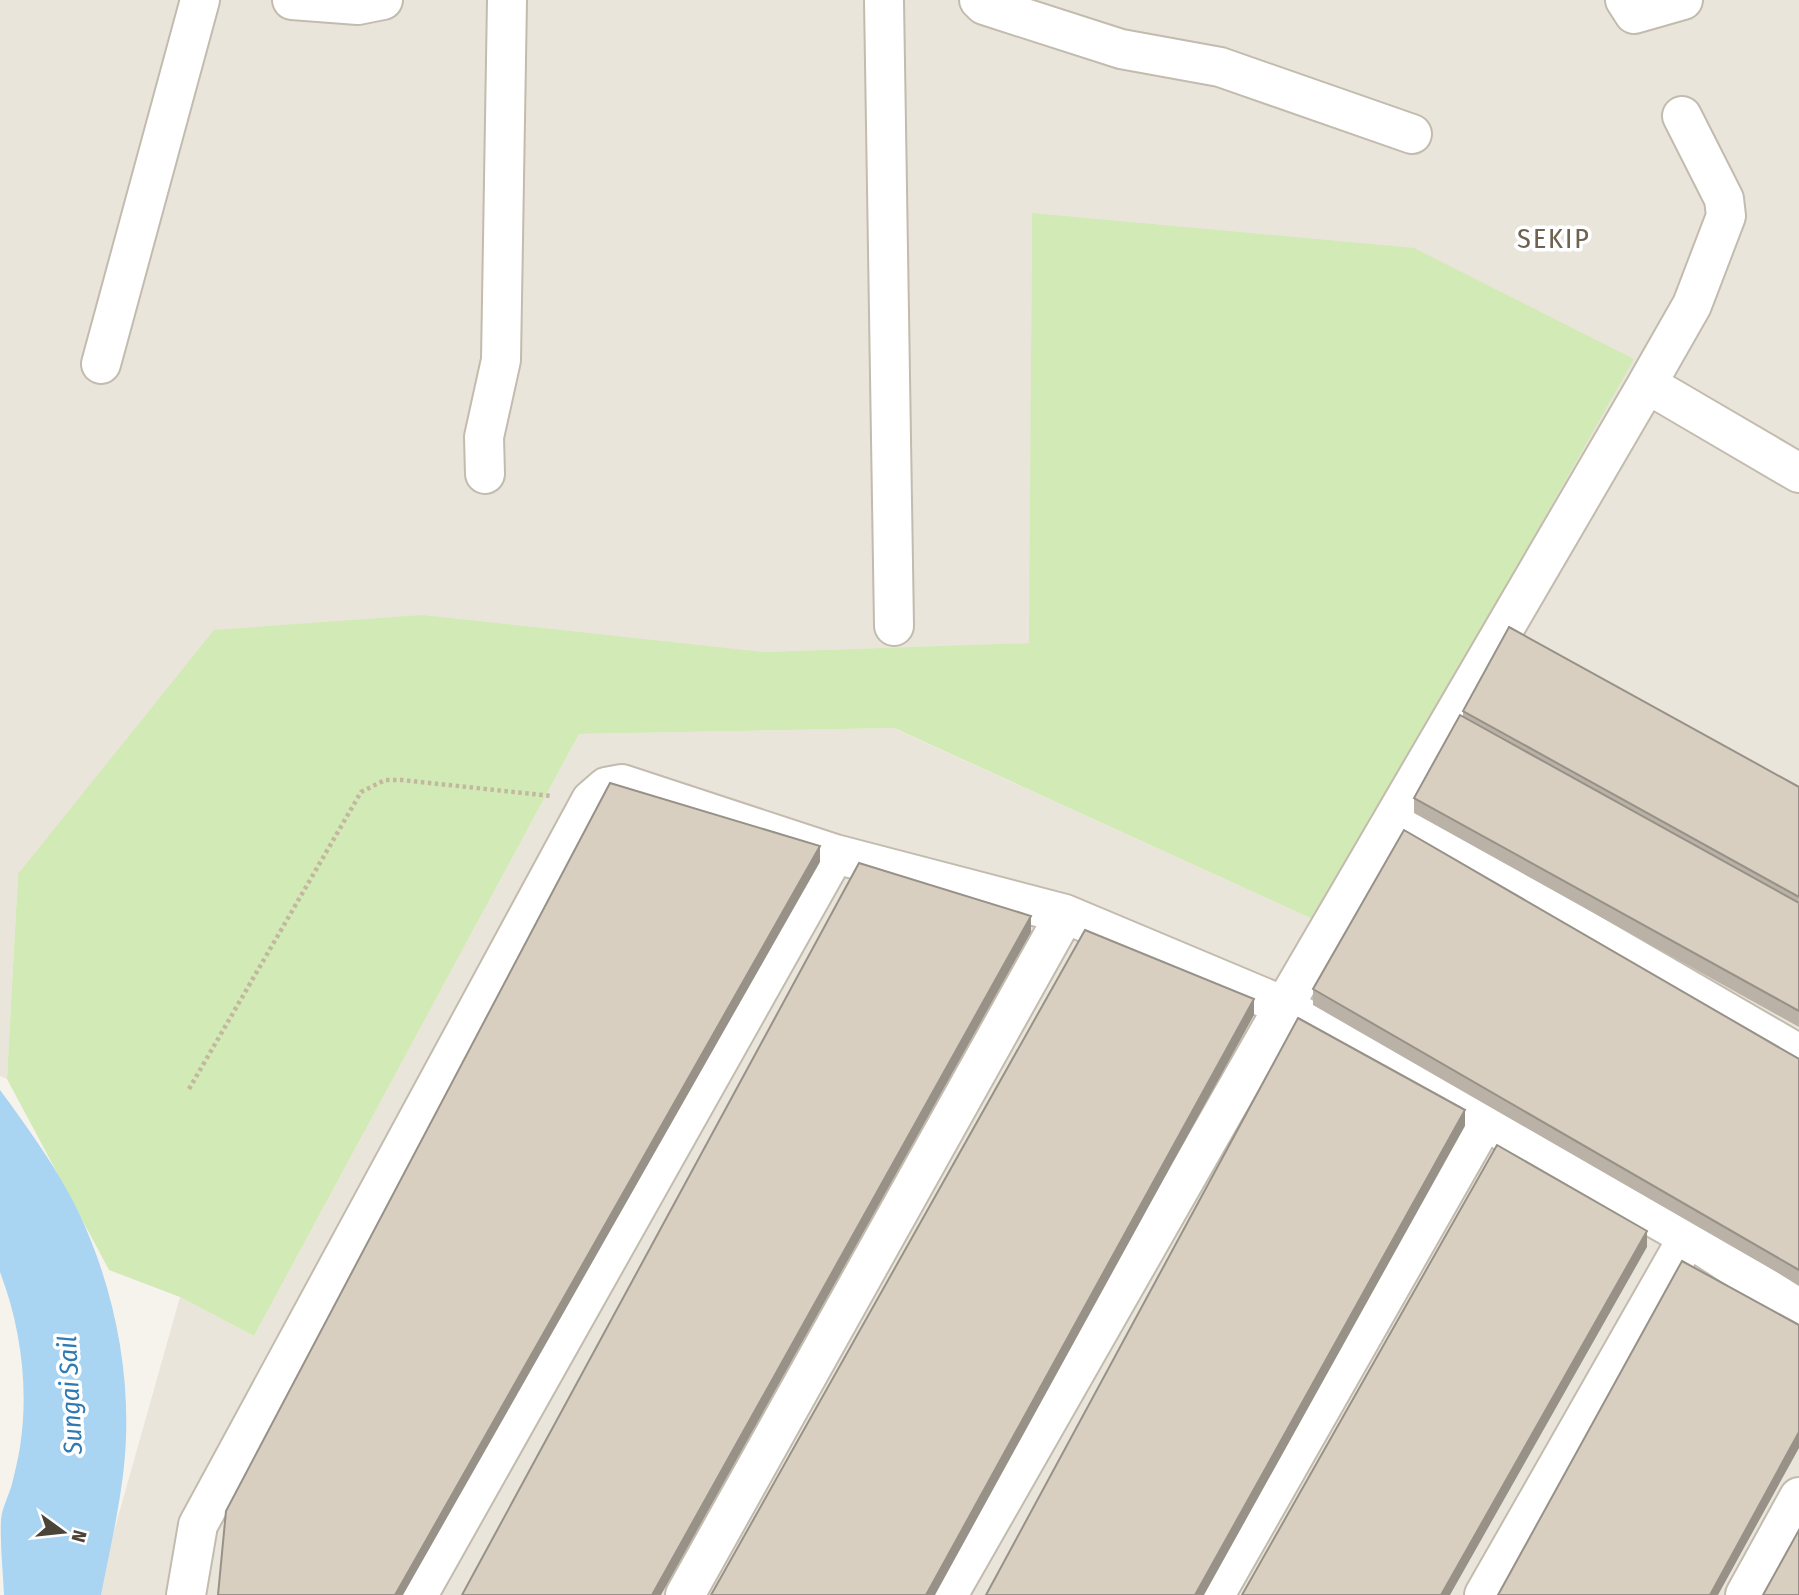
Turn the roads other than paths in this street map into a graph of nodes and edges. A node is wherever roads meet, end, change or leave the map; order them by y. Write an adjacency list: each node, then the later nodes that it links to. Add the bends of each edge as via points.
1 (200, 0): 11 (street)
2 (292, 0): 3 (street, via 358,5)
3 (383, 0)
4 (507, 0): 14 (street, via 501,360 484,437)
5 (884, 0): 15 (street)
6 (979, 0): 10 (street, via 1121,50 1220,67)
7 (1625, 0): 8 (street, via 1634,14)
8 (1683, 0)
9 (1682, 116): 12 (street, via 1724,199 1726,216 1692,305)
10 (1412, 134)
11 (101, 364)
12 (1647, 384): 13 (street); 16 (street)
13 (1799, 473)
14 (485, 474)
15 (894, 626)
16 (1394, 819): 19 (street); 20 (street)
17 (835, 854): 18 (street); 25 (street, via 622,784 606,787 591,800 198,1525); 26 (street)
18 (1065, 914): 19 (street); 27 (street)
19 (1284, 1006): 21 (street); 28 (street)
20 (1799, 1054)
21 (1485, 1120): 22 (street); 29 (street)
22 (1688, 1237): 23 (street); 30 (street)
23 (1799, 1309)
24 (1799, 1497): 31 (street)
25 (186, 1595)
26 (418, 1595)
27 (685, 1595)
28 (948, 1595)
29 (1215, 1595)
30 (1485, 1595)
31 (1745, 1595)

